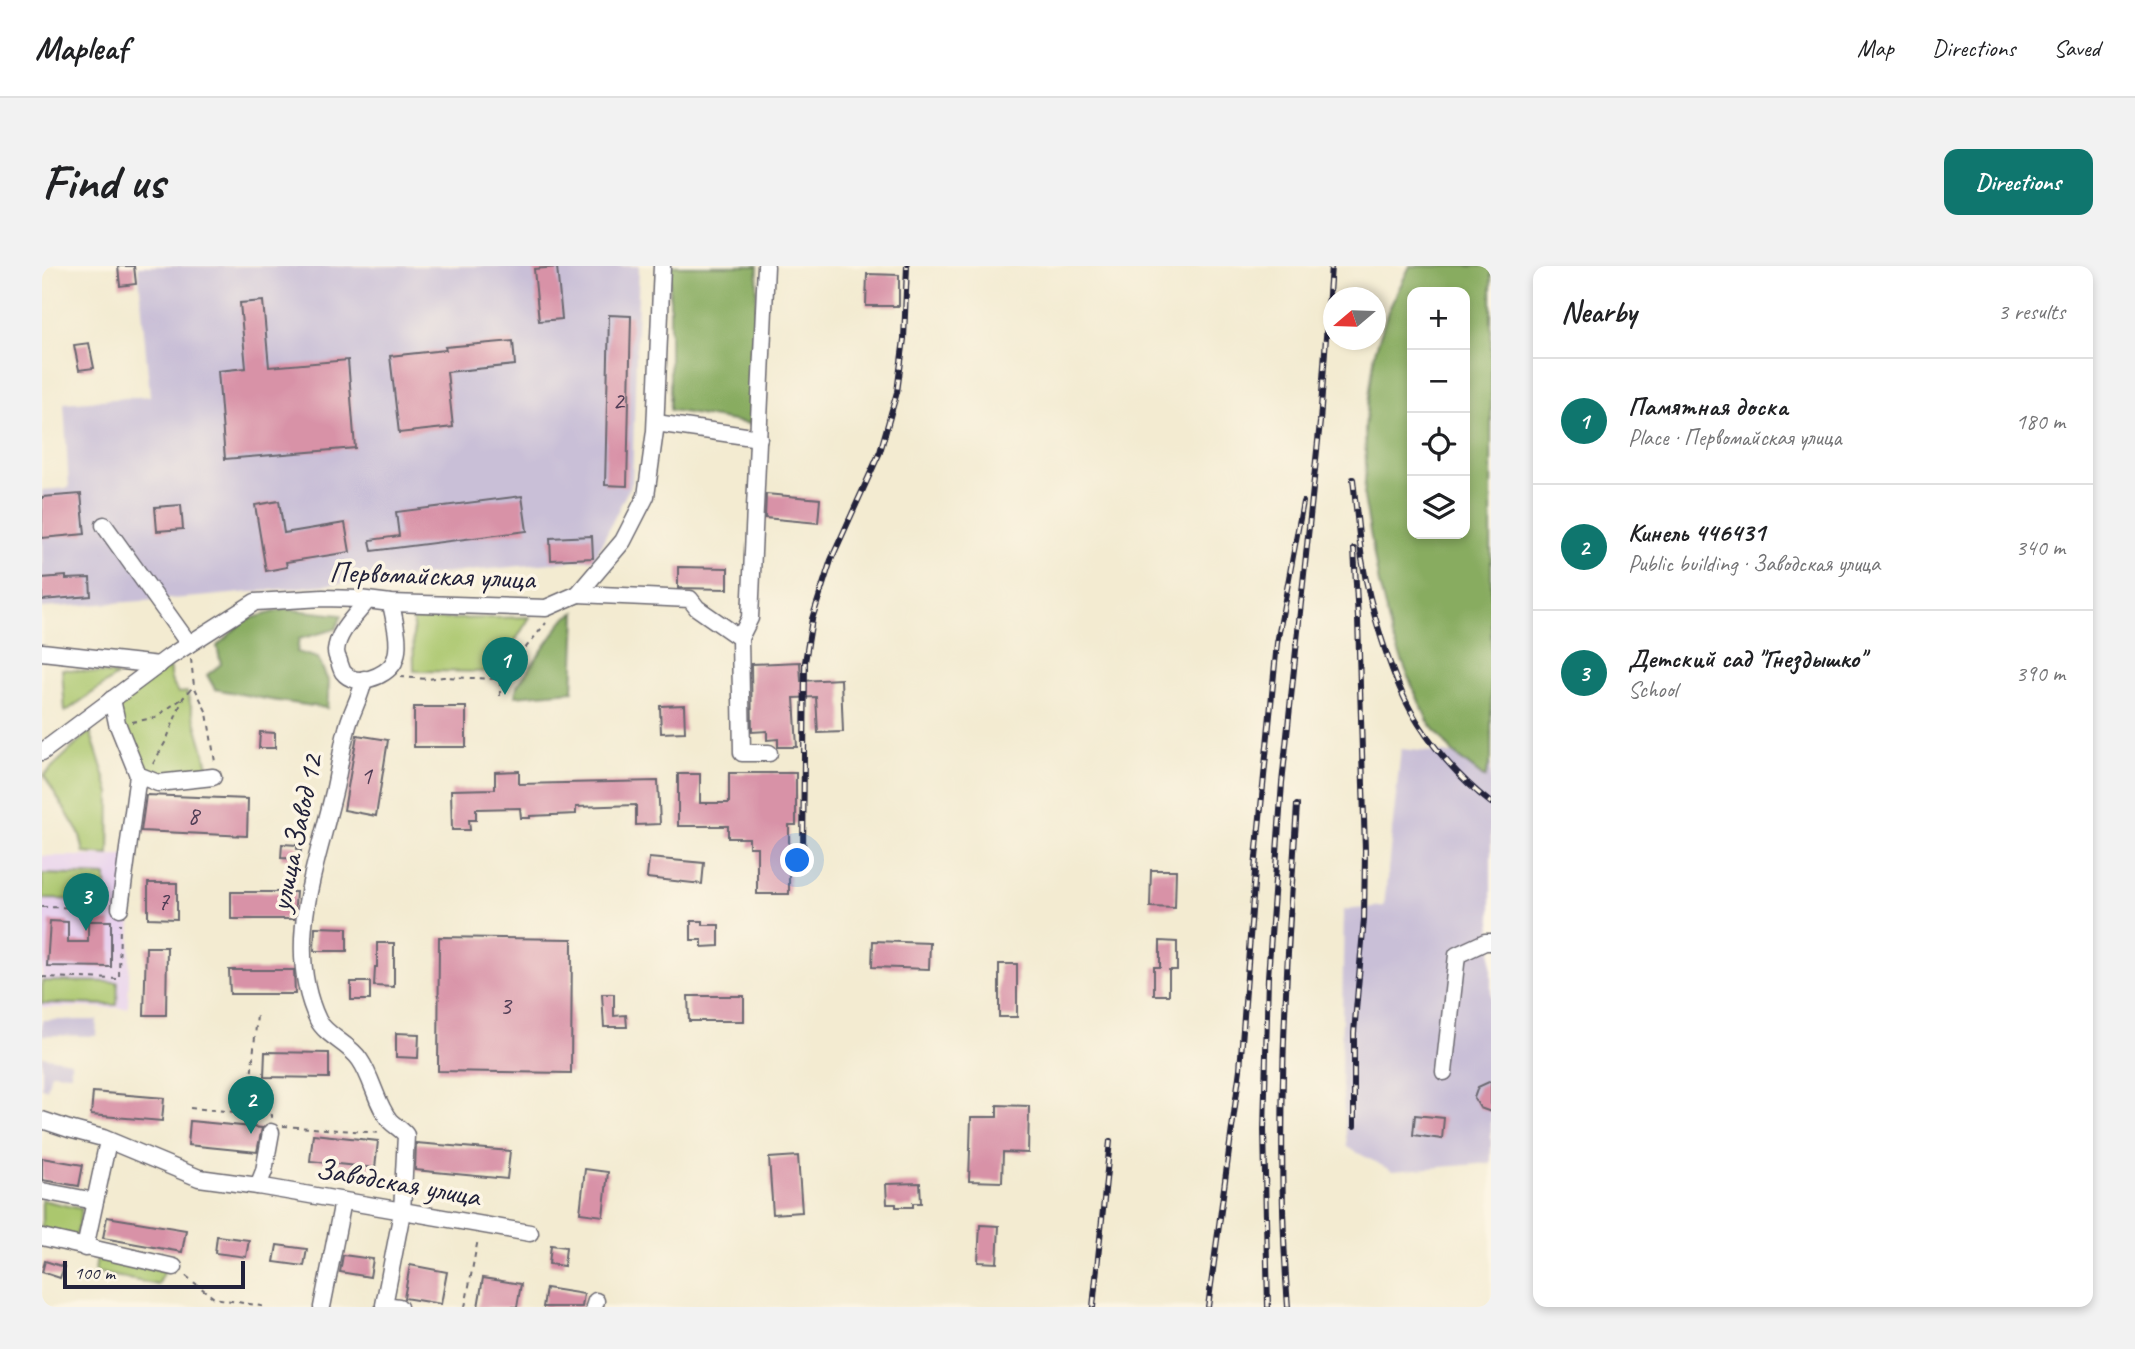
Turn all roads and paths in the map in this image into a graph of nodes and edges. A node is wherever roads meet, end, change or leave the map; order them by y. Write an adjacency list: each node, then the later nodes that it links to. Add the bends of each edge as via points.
1 (662, 266): 3 (street, Первомайская улица)
2 (766, 266): 4 (street)
3 (656, 423): 4 (street); 6 (street, Первомайская улица, via 646,496 623,541)
4 (758, 438): 10 (street, via 750,618)
5 (104, 526): 11 (street)
6 (578, 594): 8 (street, Первомайская улица); 10 (street, via 690,599)
7 (367, 601): 9 (street, Первомайская улица); 11 (street, Первомайская улица, via 255,602); 15 (street, via 348,624 336,652 342,671 351,678)
8 (562, 601): 9 (street, Первомайская улица, via 546,608); 16 (path)
9 (391, 603): 14 (street, via 398,644 394,662)
10 (740, 638): 23 (street, via 742,753)
11 (189, 644): 13 (street, Первомайская улица); 17 (path)
12 (42, 652): 13 (street)
13 (159, 665): 20 (street, Первомайская улица)
14 (382, 674): 15 (street); 16 (path, via 414,679)
15 (364, 679): 36 (street, улица Завод 12, via 347,727 309,887 302,943 307,992 319,1023 358,1056 391,1124)
16 (500, 679): 18 (path)
17 (194, 686): 19 (path); 24 (path, via 207,713)
18 (500, 696)
19 (183, 698): 21 (path, via 154,718); 25 (path, via 162,749 152,765)
20 (112, 699): 21 (street); 22 (street, Первомайская улица)
21 (117, 723): 25 (street)
22 (42, 752)
23 (769, 753)
24 (214, 772): 25 (street, via 158,783)
25 (138, 775): 27 (street)
26 (42, 907): 27 (path)
27 (120, 908): 29 (path, via 119,979)
28 (1491, 942): 31 (street, via 1457,955)
29 (42, 977)
30 (257, 1015): 33 (path)
31 (1444, 1072)
32 (190, 1108): 33 (path)
33 (248, 1112): 35 (path, via 272,1115)
34 (42, 1120): 37 (street, Заводская улица)
35 (278, 1129): 36 (path); 38 (street)
36 (406, 1135): 42 (street)
37 (108, 1141): 38 (street, Заводская улица, via 199,1178); 40 (street)
38 (258, 1186): 41 (street, Заводская улица)
39 (42, 1191): 40 (street)
40 (95, 1201): 46 (street)
41 (343, 1201): 42 (street, Заводская улица); 50 (street)
42 (402, 1212): 43 (street, Заводская улица); 48 (street)
43 (481, 1225): 44 (street, Заводская улица); 51 (path)
44 (530, 1233)
45 (42, 1237): 46 (street)
46 (85, 1248): 47 (street)
47 (174, 1267): 49 (path, via 214,1298)
48 (392, 1306)
49 (267, 1307)
50 (322, 1307)
51 (465, 1307)

